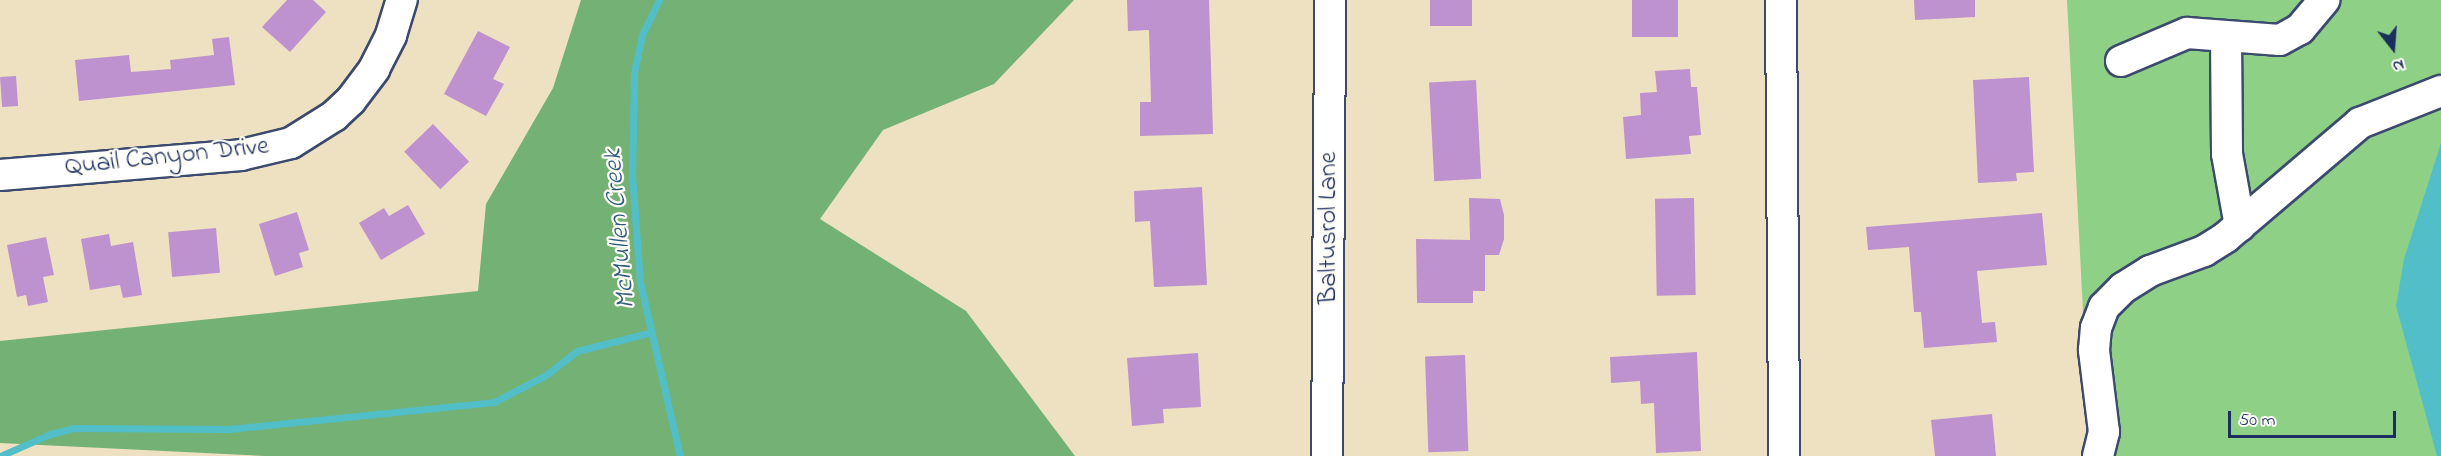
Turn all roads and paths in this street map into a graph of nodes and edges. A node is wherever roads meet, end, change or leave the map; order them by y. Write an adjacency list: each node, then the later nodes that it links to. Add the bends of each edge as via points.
1 (402, 0): 8 (street, Quail Canyon Drive, via 374,69 351,100 334,116 291,143 241,155)
2 (1330, 0): 10 (street, Baltusrol Lane)
3 (1781, 0): 11 (street)
4 (2324, 0): 5 (street, via 2300,29 2280,40)
5 (2226, 37): 6 (street, via 2204,33 2174,35); 9 (street, via 2227,154)
6 (2121, 61)
7 (2441, 91): 9 (street, via 2360,123)
8 (0, 175)
9 (2240, 226): 12 (street, via 2204,251 2150,271 2123,288 2104,307 2096,328 2094,350 2104,432)
10 (1328, 456)
11 (1784, 456)
12 (2098, 456)

